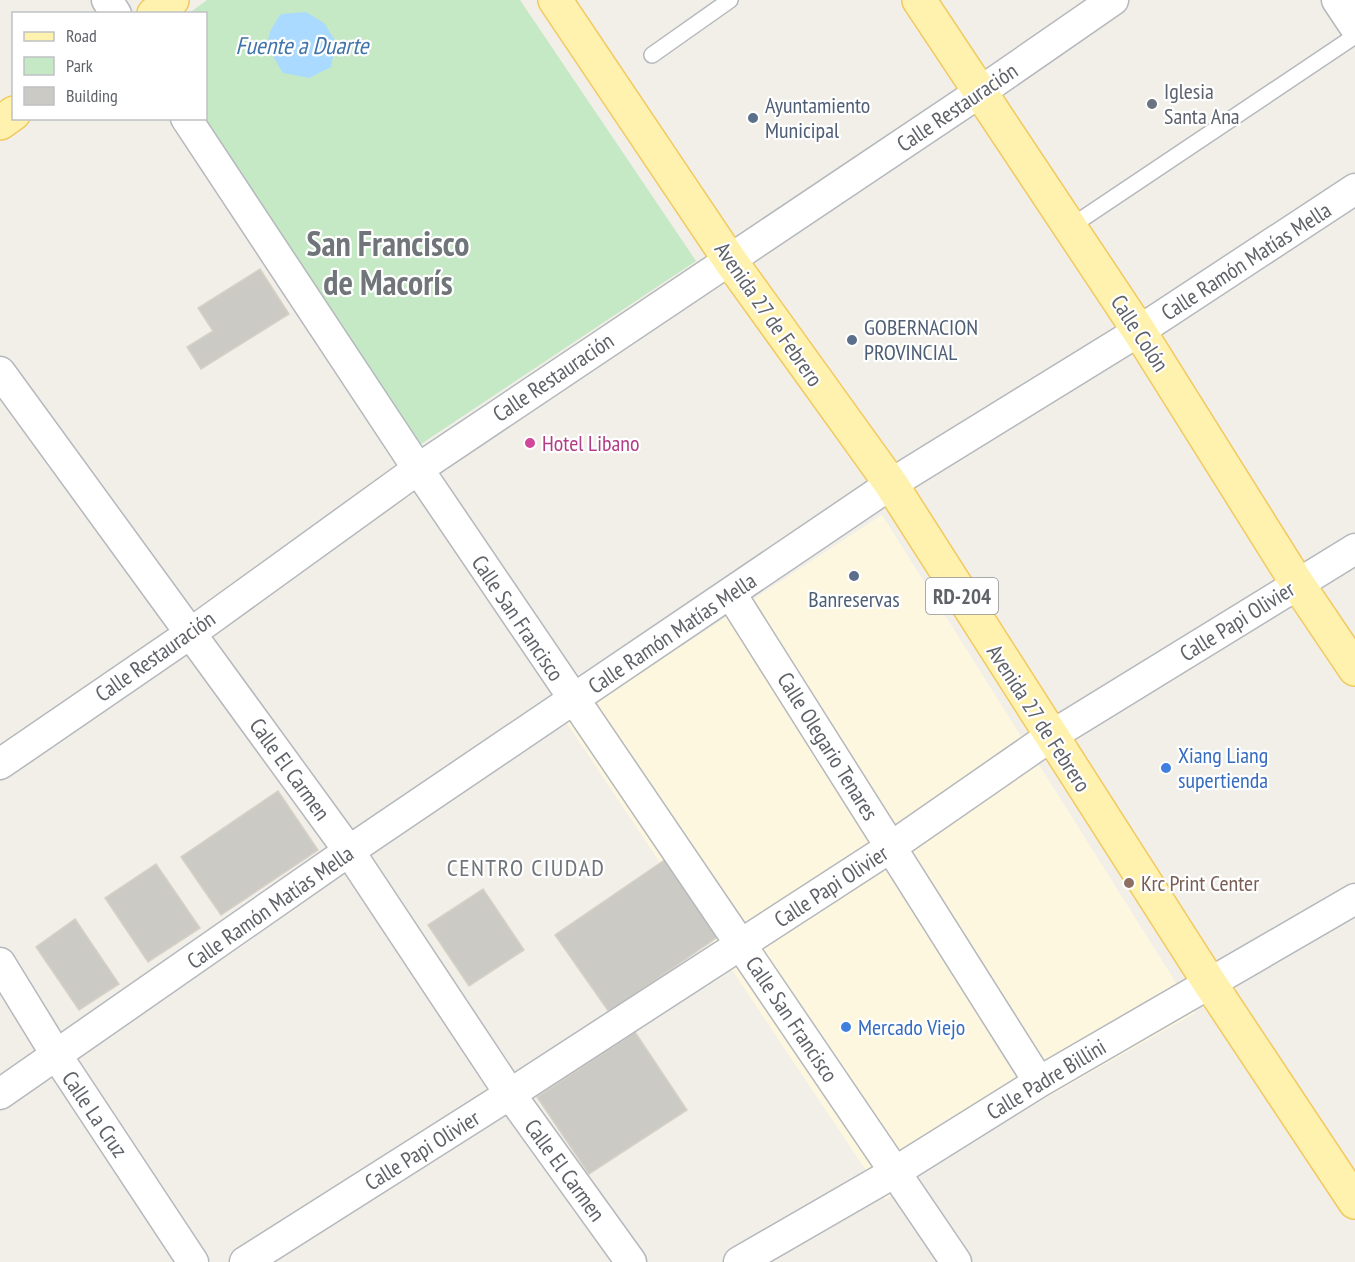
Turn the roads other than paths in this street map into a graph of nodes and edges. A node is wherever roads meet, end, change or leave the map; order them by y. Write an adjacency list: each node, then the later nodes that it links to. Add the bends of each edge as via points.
1 (172, 0): 7 (main road)
2 (555, 0): 15 (main road, Avenida 27 de Febrero / RD-204)
3 (730, 0): 10 (lane)
4 (919, 0): 11 (main road, Calle Colón)
5 (1113, 0): 11 (street, Calle Restauración)
6 (1337, 0): 8 (street)
7 (157, 12)
8 (1355, 27)
9 (1355, 36): 14 (lane)
10 (652, 55)
11 (980, 92): 14 (main road, Calle Colón); 15 (street, Calle Restauración)
12 (187, 120): 18 (street, Calle San Francisco)
13 (1355, 189): 16 (street, Calle Ramón Matías Mella)
14 (1070, 227): 16 (main road, Calle Colón)
15 (729, 259): 18 (street, Calle Restauración); 19 (main road, Avenida 27 de Febrero / RD-204)
16 (1139, 331): 19 (street, Calle Ramón Matías Mella); 21 (main road, Calle Colón)
17 (0, 372): 23 (street, Calle El Carmen)
18 (417, 469): 23 (street, Calle Restauración); 25 (street, Calle San Francisco)
19 (891, 484): 22 (street, Calle Ramón Matías Mella); 26 (main road, Avenida 27 de Febrero / RD-204)
20 (1355, 549): 21 (street, Calle Papi Olivier)
21 (1297, 583): 24 (main road, Calle Colón); 26 (street, Calle Papi Olivier)
22 (731, 594): 25 (street, Calle Ramón Matías Mella); 28 (street, Calle Olegario Tenares)
23 (190, 633): 27 (street, Calle Restauración); 29 (street, Calle El Carmen)
24 (1355, 669)
25 (573, 699): 29 (street, Calle Ramón Matías Mella); 31 (street, Calle San Francisco)
26 (1051, 736): 28 (street, Calle Papi Olivier); 33 (main road, Avenida 27 de Febrero / RD-204)
27 (0, 764)
28 (891, 847): 31 (street, Calle Papi Olivier); 35 (street, Calle Olegario Tenares)
29 (350, 851): 34 (street, Calle Ramón Matías Mella); 37 (street, Calle El Carmen)
30 (1355, 898): 33 (street, Calle Padre Billini)
31 (741, 944): 37 (street, Calle Papi Olivier); 38 (street, Calle San Francisco)
32 (0, 963): 34 (street, Calle La Cruz)
33 (1209, 982): 35 (street, Calle Padre Billini); 39 (main road, Avenida 27 de Febrero / RD-204)
34 (57, 1056): 36 (street, Calle Ramón Matías Mella); 40 (street, Calle La Cruz)
35 (1039, 1082): 38 (street, Calle Padre Billini)
36 (0, 1094)
37 (510, 1094): 41 (street, Calle Papi Olivier); 42 (street, Calle El Carmen)
38 (895, 1172): 43 (street, Calle Padre Billini); 44 (street, Calle San Francisco)
39 (1355, 1202)
40 (194, 1262)
41 (245, 1262)
42 (631, 1262)
43 (739, 1262)
44 (956, 1262)

